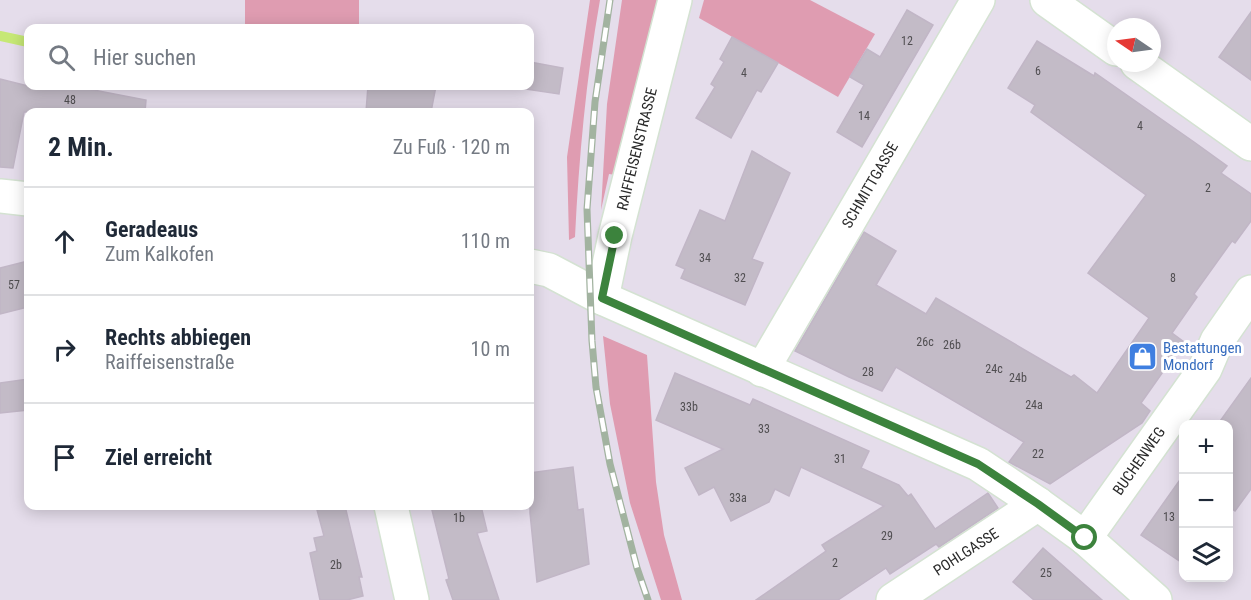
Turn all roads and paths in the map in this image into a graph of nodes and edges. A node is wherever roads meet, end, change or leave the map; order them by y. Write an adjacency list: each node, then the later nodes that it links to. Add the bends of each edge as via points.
1 (675, 0): 11 (street, RAIFFEISENSTRASSE)
2 (978, 0): 12 (street, SCHMITTGASSE)
3 (1047, 0): 4 (street)
4 (1107, 43)
5 (1150, 72): 6 (street)
6 (1251, 144)
7 (0, 196): 8 (street)
8 (24, 199)
9 (534, 267): 11 (street, via 549,270)
10 (1251, 292): 15 (street, BUCHENWEG, via 1217,341 1205,369)
11 (602, 298): 12 (street)
12 (762, 370): 13 (street, via 978,464)
13 (1038, 504): 15 (street); 17 (street, POHLGASSE)
14 (391, 510): 16 (street)
15 (1085, 538): 18 (street)
16 (412, 600)
17 (893, 600)
18 (1155, 600)

